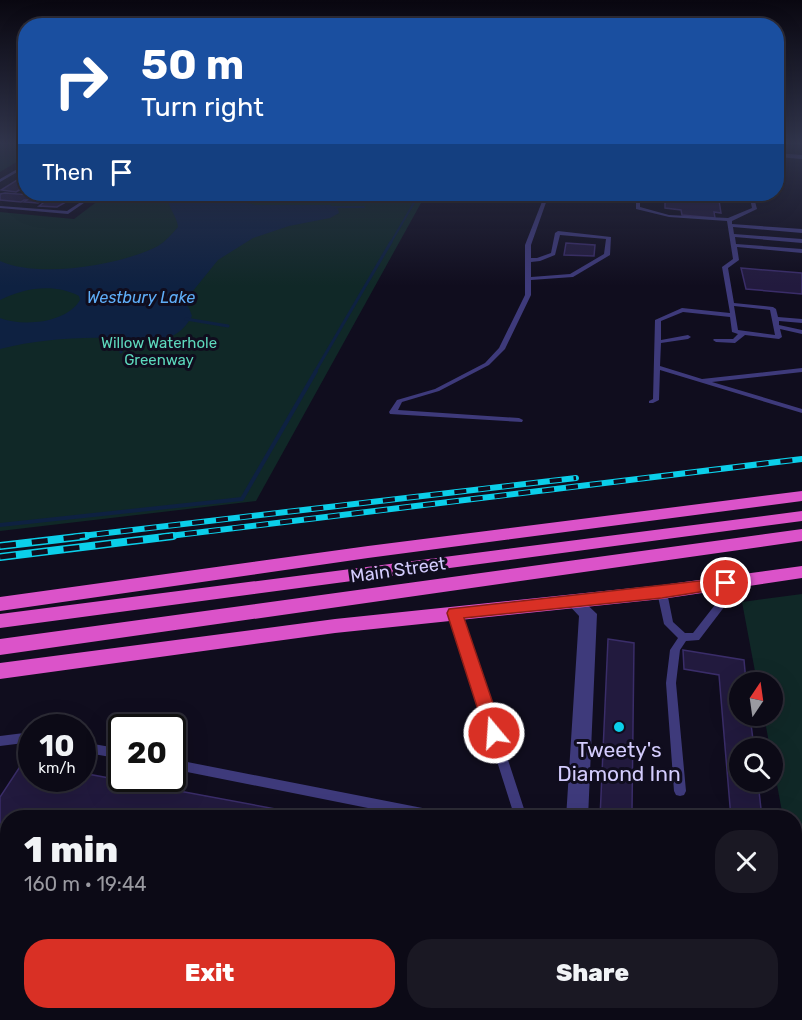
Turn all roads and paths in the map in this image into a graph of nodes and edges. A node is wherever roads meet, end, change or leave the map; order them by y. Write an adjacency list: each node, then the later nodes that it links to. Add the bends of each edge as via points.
1 (85, 201): 5 (lane, via 68,213)
2 (544, 201): 12 (lane, via 528,245)
3 (638, 201): 6 (lane, via 638,208 669,216)
4 (752, 201): 6 (lane, via 754,209)
5 (0, 207)
6 (729, 223): 7 (lane); 8 (lane)
7 (802, 231)
8 (732, 235): 9 (lane); 10 (lane)
9 (802, 241)
10 (734, 246): 11 (lane); 14 (lane, via 736,260 725,267)
11 (802, 251)
12 (528, 260): 13 (lane); 13 (lane, via 553,254 558,234 609,238 607,255 571,276)
13 (528, 279): 28 (lane, via 528,295 502,349 487,364 437,390 399,400 393,412)
14 (731, 304): 15 (lane); 17 (lane, via 773,309)
15 (733, 315): 18 (lane, via 735,332); 22 (lane, via 682,310 658,320)
16 (802, 321): 17 (lane)
17 (776, 322): 18 (lane, via 779,337); 19 (lane)
18 (743, 333): 21 (lane, via 735,341)
19 (800, 333)
20 (688, 338): 22 (lane)
21 (716, 340)
22 (657, 342): 23 (lane)
23 (657, 367): 25 (lane); 26 (lane, via 656,400)
24 (802, 370): 25 (lane)
25 (702, 381): 27 (lane)
26 (651, 402)
27 (802, 411)
28 (519, 420)
29 (802, 496): 36 (highway)
30 (802, 516): 38 (highway, Main Street)
31 (802, 535): 40 (highway, Main Street)
32 (802, 572): 33 (highway)
33 (726, 583): 34 (highway); 39 (lane, via 723,602 696,637)
34 (662, 592): 35 (highway); 39 (lane, via 669,624)
35 (574, 602): 37 (highway); 48 (street, via 588,614)
36 (0, 604)
37 (455, 613): 41 (highway); 47 (lane)
38 (0, 621)
39 (683, 637): 45 (lane, via 675,650 671,683)
40 (0, 647)
41 (0, 671)
42 (18, 739): 43 (lane)
43 (0, 741)
44 (186, 767): 46 (lane)
45 (680, 791)
46 (407, 810)
47 (518, 810)
48 (577, 810)

